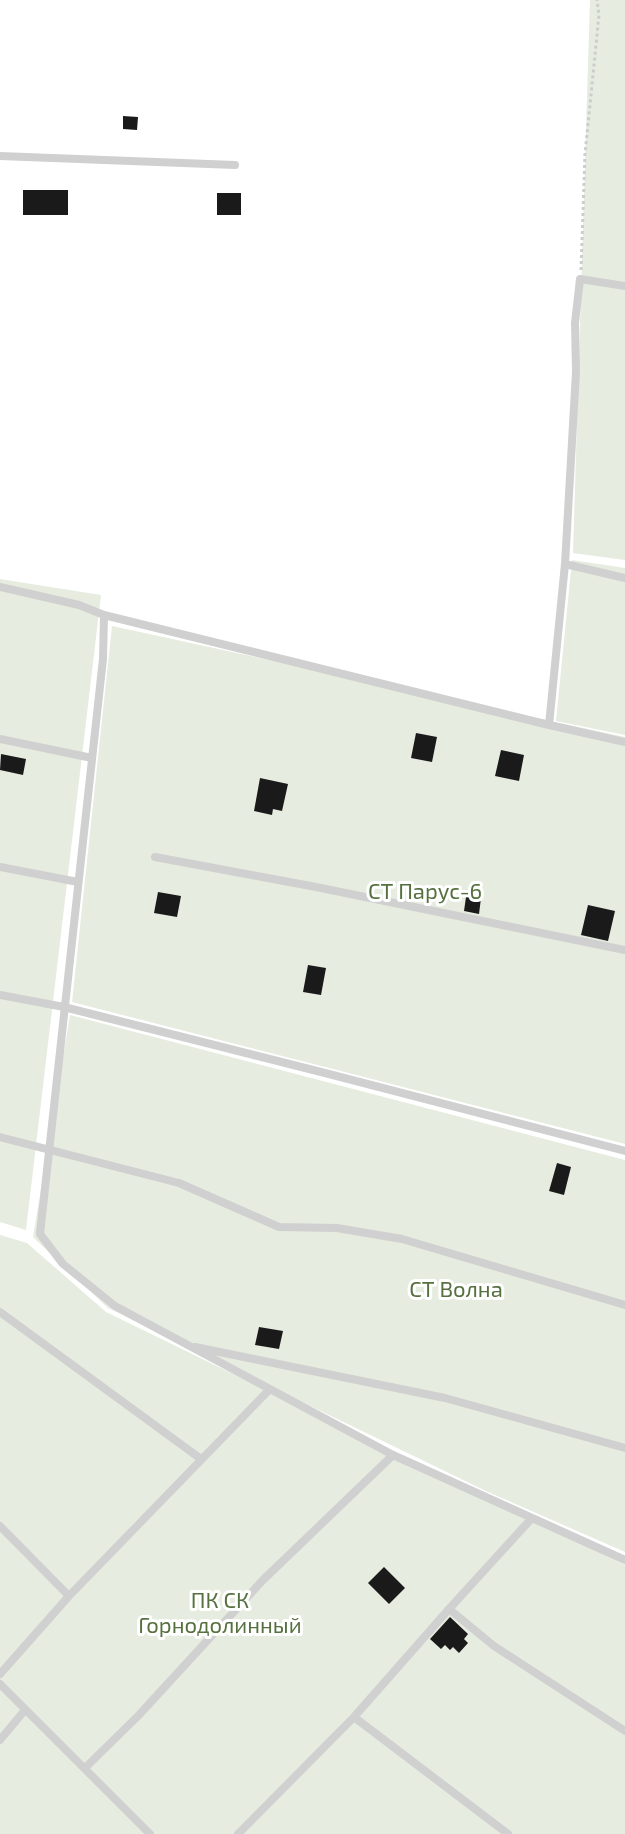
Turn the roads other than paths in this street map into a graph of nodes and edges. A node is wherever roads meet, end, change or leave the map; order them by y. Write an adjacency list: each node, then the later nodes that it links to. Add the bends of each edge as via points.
1 (0, 156): 2 (lane)
2 (235, 165)
3 (625, 286): 4 (lane, via 580,279)
4 (565, 564): 5 (lane); 8 (lane)
5 (625, 578)
6 (0, 587): 7 (lane, via 79,605)
7 (104, 615): 8 (lane); 11 (lane)
8 (549, 725): 10 (lane)
9 (0, 739): 11 (lane)
10 (625, 742)
11 (92, 758): 14 (lane)
12 (154, 857): 15 (lane)
13 (0, 867): 14 (lane)
14 (78, 882): 17 (lane)
15 (625, 951)
16 (0, 995): 17 (lane)
17 (64, 1007): 19 (lane); 20 (lane)
18 (0, 1137): 19 (lane)
19 (49, 1149): 21 (lane, via 179,1183 279,1227 337,1228 402,1239); 23 (lane, via 39,1234 63,1264 115,1306)
20 (625, 1151)
21 (625, 1305)
22 (0, 1312): 27 (lane)
23 (188, 1345): 24 (lane); 25 (lane, via 445,1398)
24 (268, 1390): 26 (lane); 27 (lane)
25 (625, 1448)
26 (393, 1455): 28 (lane); 39 (lane, via 263,1580)
27 (201, 1459): 31 (lane)
28 (532, 1518): 30 (lane); 32 (lane)
29 (0, 1526): 31 (lane)
30 (625, 1560)
31 (69, 1596): 33 (lane)
32 (449, 1609): 36 (lane); 37 (lane, via 494,1646)
33 (0, 1674)
34 (0, 1684): 35 (lane)
35 (25, 1710): 38 (lane); 39 (lane)
36 (354, 1717): 41 (lane); 42 (lane)
37 (625, 1731)
38 (0, 1740)
39 (85, 1768): 40 (lane)
40 (150, 1834)
41 (238, 1834)
42 (508, 1834)

